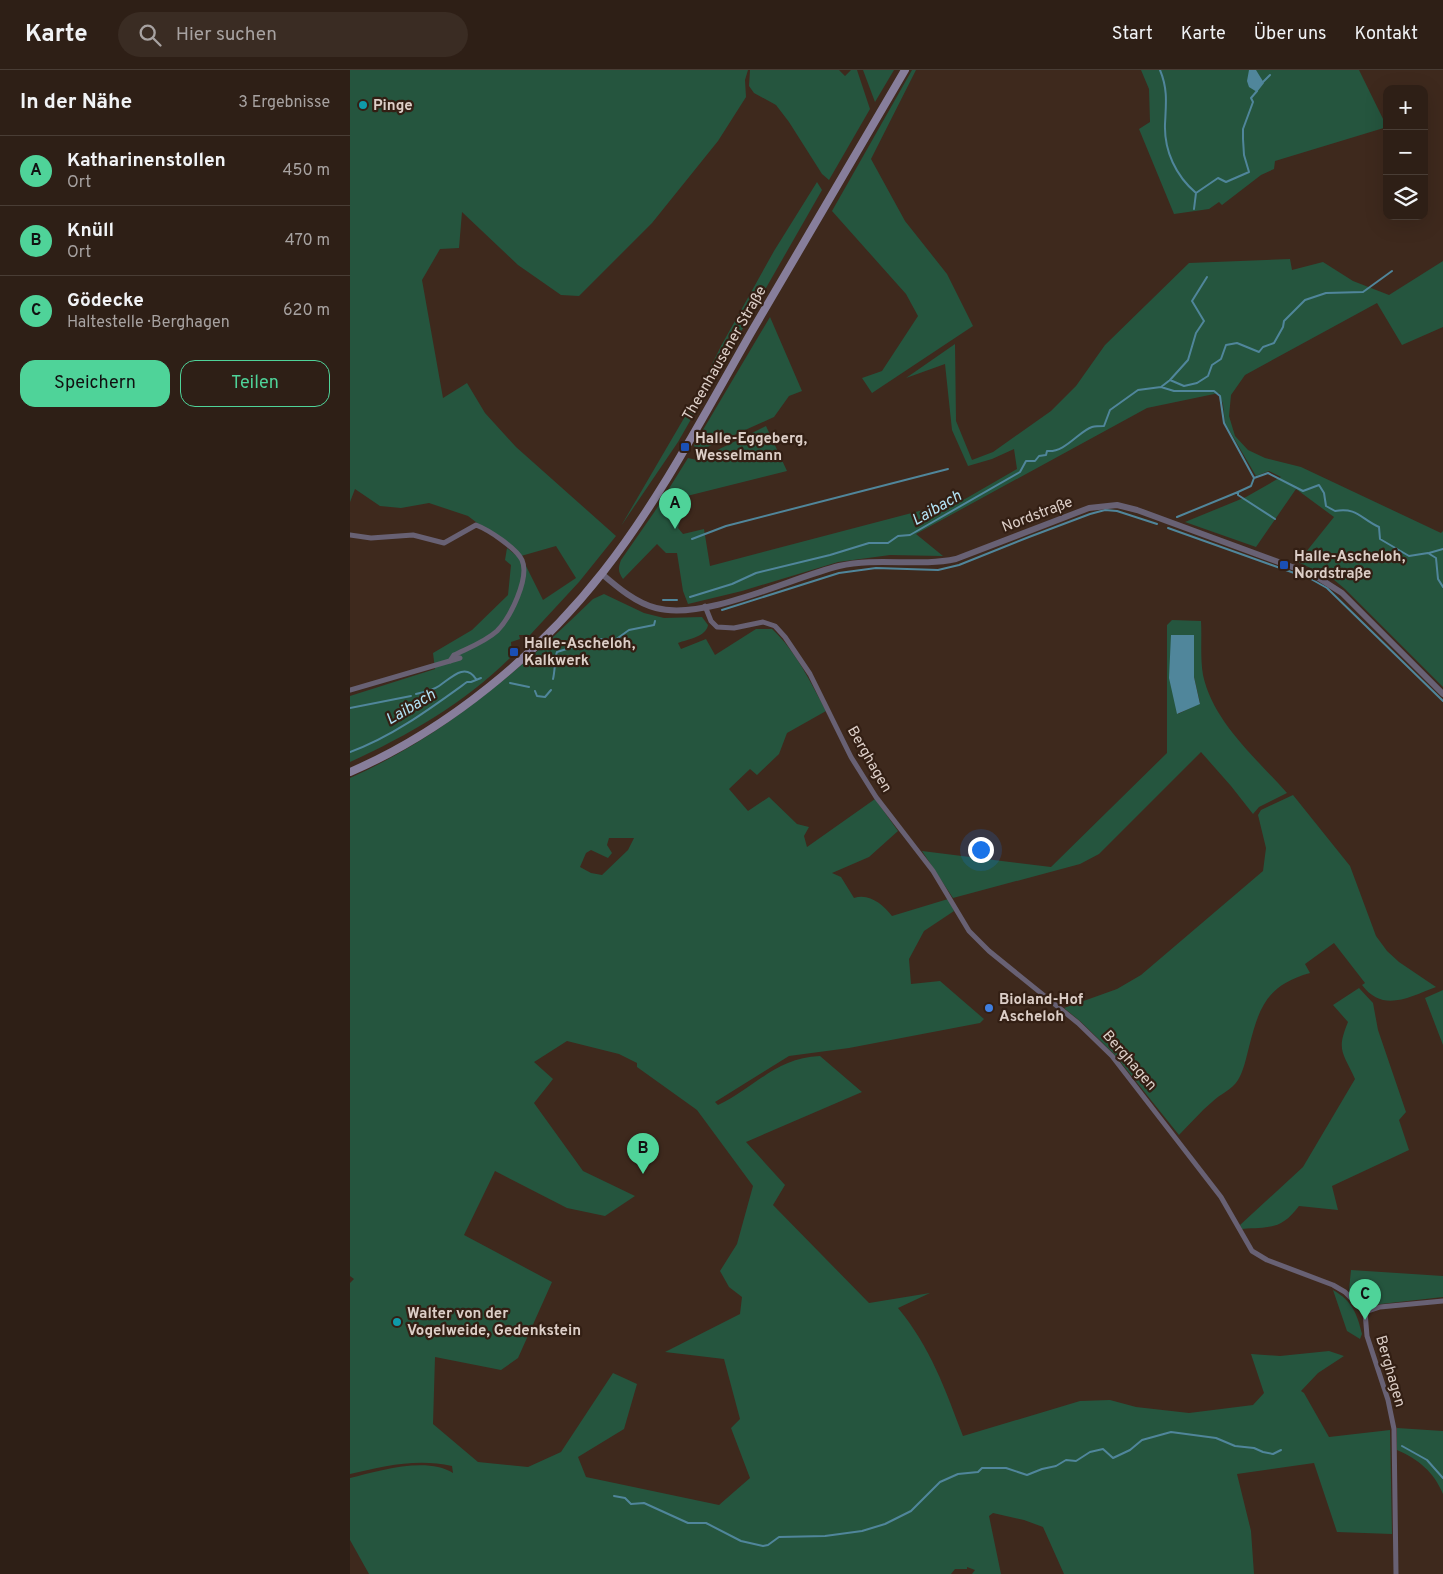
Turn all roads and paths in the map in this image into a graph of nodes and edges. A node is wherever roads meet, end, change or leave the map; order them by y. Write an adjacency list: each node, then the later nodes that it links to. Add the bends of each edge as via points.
1 (905, 70): 3 (main road, Theenhausener Straße, via 686,447)
2 (350, 535): 6 (street, via 371,538 413,535 444,542 476,525 519,556 524,568 520,589 504,622 492,635)
3 (602, 574): 4 (street, Nordstraße, via 654,608 668,611); 9 (main road, Theenhausener Straße, via 539,642 478,695 405,744)
4 (705, 606): 8 (street, Nordstraße, via 840,566 937,563 956,559 1089,508 1117,505 1283,563 1329,583); 11 (street, Berghagen, via 717,627 734,628 763,622 775,626 785,637 810,674 851,757 876,797 933,871 969,931 989,951 1078,1022 1112,1056 1221,1197 1252,1251 1345,1292)
5 (460, 658): 6 (street)
6 (450, 661): 7 (street)
7 (350, 690)
8 (1443, 694)
9 (350, 772)
10 (1443, 1300): 11 (street, via 1380,1307)
11 (1366, 1312): 12 (street, Berghagen, via 1367,1336 1394,1429)
12 (1396, 1574)

